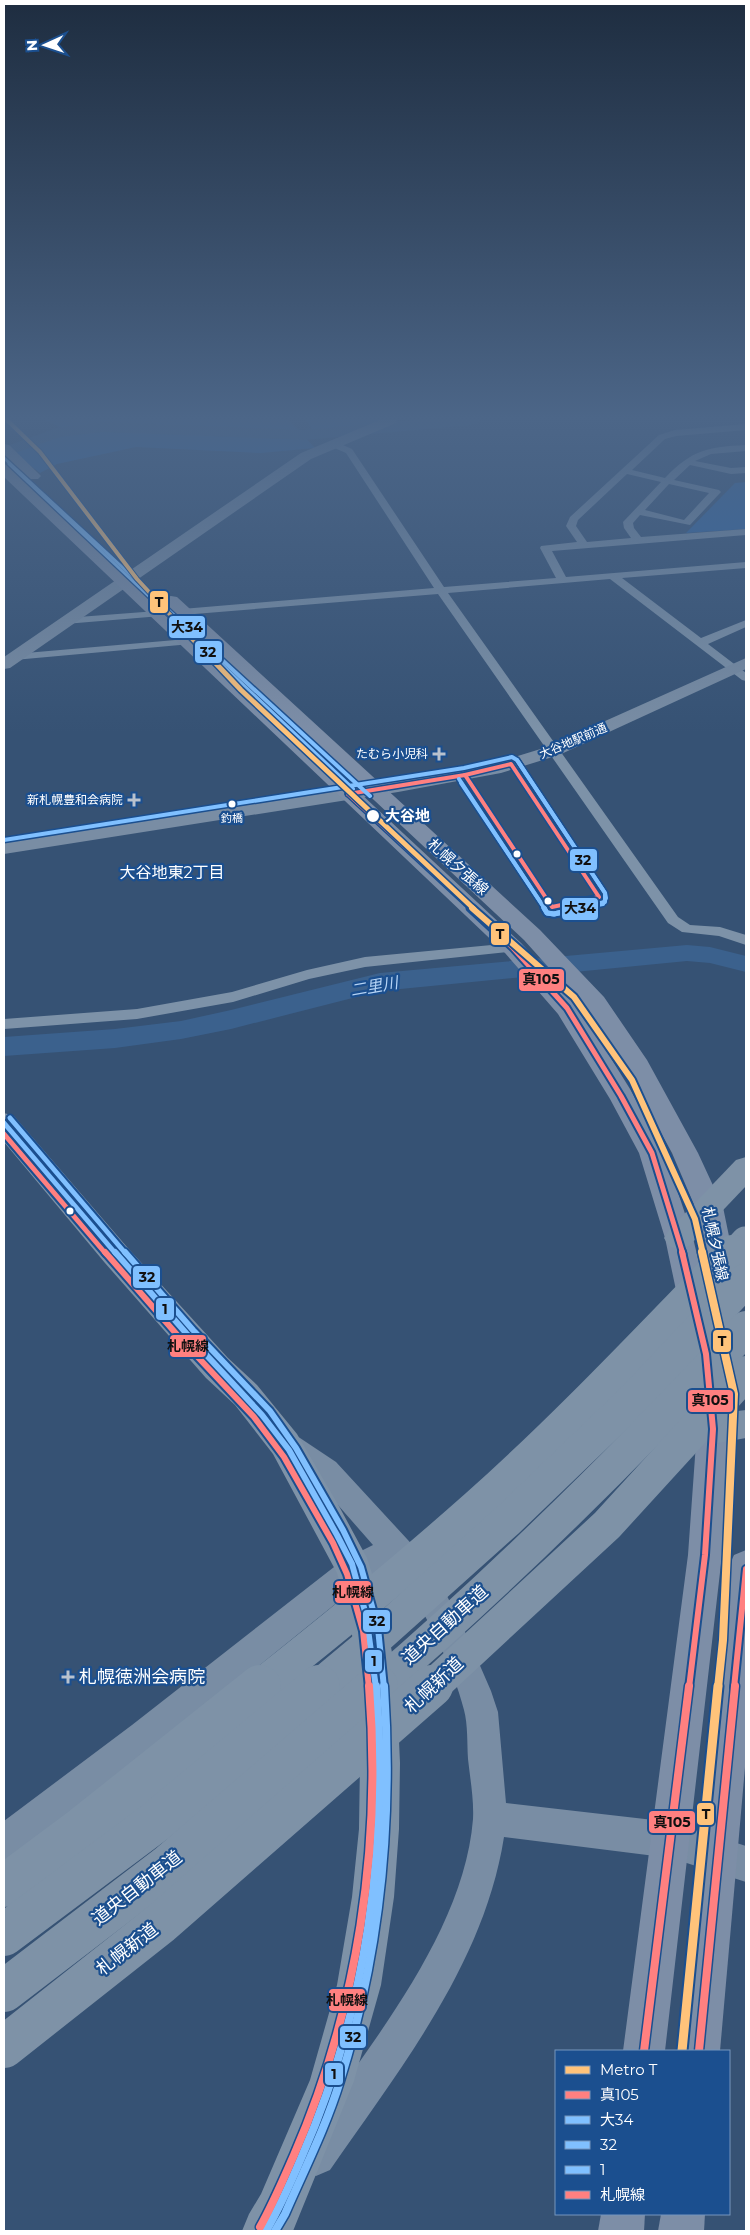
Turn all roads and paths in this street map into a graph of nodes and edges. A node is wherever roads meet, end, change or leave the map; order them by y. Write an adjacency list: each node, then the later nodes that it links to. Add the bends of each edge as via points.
1 (68, 524): 12 (main road, 札幌夕張線)
2 (80, 524): 12 (main road, 札幌夕張線)
3 (209, 524): 12 (street)
4 (395, 524): 14 (street)
5 (571, 524): 9 (street)
6 (629, 524): 8 (street)
7 (746, 532): 8 (street)
8 (638, 540): 9 (street)
9 (584, 544): 13 (street, via 545,548)
10 (746, 565): 11 (street)
11 (612, 576): 13 (street); 21 (street)
12 (132, 578): 16 (main road, 札幌夕張線); 17 (main road, 札幌夕張線); 18 (street)
13 (563, 580): 14 (street)
14 (436, 591): 15 (street); 24 (street)
15 (408, 593): 16 (street)
16 (182, 612): 25 (main road, 札幌夕張線)
17 (157, 614): 18 (street); 20 (main road, 札幌夕張線)
18 (65, 621): 22 (street)
19 (746, 623): 21 (street)
20 (187, 642): 22 (street); 26 (main road, 札幌夕張線)
21 (700, 644): 23 (street)
22 (9, 661)
23 (742, 670): 24 (street, 大谷地駅前通)
24 (540, 755): 25 (street, 大谷地駅前通, via 471,774); 28 (street, via 676,924)
25 (375, 790): 26 (street, 大谷地駅前通); 30 (main road, 札幌夕張線)
26 (348, 794): 27 (street, 大谷地駅前通); 29 (main road, 札幌夕張線)
27 (4, 848)
28 (746, 940)
29 (517, 952): 30 (main road, 札幌夕張線); 31 (street, via 365,962 233,996 147,1013)
30 (555, 969): 34 (main road, 札幌夕張線, via 614,1028 685,1153); 35 (main road, 札幌夕張線, via 568,1008 652,1153)
31 (4, 1024)
32 (4, 1123): 43 (highway, via 116,1255 246,1396)
33 (746, 1168): 34 (highway)
34 (709, 1207): 35 (highway); 40 (main road, 札幌夕張線)
35 (679, 1238): 42 (main road, 札幌夕張線, via 706,1354)
36 (746, 1239): 51 (highway, bridge, via 610,1379 478,1505 360,1607)
37 (746, 1280): 52 (highway, bridge, via 636,1397 508,1520 372,1642 154,1823)
38 (746, 1328): 53 (highway, 道央自動車道, bridge, via 664,1417 450,1624 169,1864)
39 (746, 1373): 54 (highway, 札幌新道, bridge, via 607,1525 399,1717 161,1923)
40 (746, 1393)
41 (746, 1424): 42 (highway)
42 (713, 1429): 48 (main road, 札幌夕張線, via 706,1555)
43 (285, 1444): 44 (street, via 326,1470); 46 (highway)
44 (408, 1562): 46 (street, via 377,1558); 47 (street, via 438,1608 475,1691 480,1712)
45 (746, 1566): 50 (main road)
46 (354, 1570): 49 (street, via 144,1737); 59 (highway, via 367,1615 377,1674 379,1830 373,1896 359,1985 332,2081)
47 (490, 1818): 48 (street); 59 (street, via 478,1876 449,1953 416,2012)
48 (671, 1840): 50 (street); 55 (main road, 札幌夕張線)
49 (4, 1843)
50 (732, 1860): 56 (main road)
51 (4, 1886)
52 (4, 1936)
53 (4, 1991)
54 (4, 2047)
55 (644, 2050)
56 (700, 2050)
57 (623, 2215): 60 (main road)
58 (683, 2215): 61 (main road)
59 (272, 2221)
60 (621, 2231)
61 (681, 2231)

